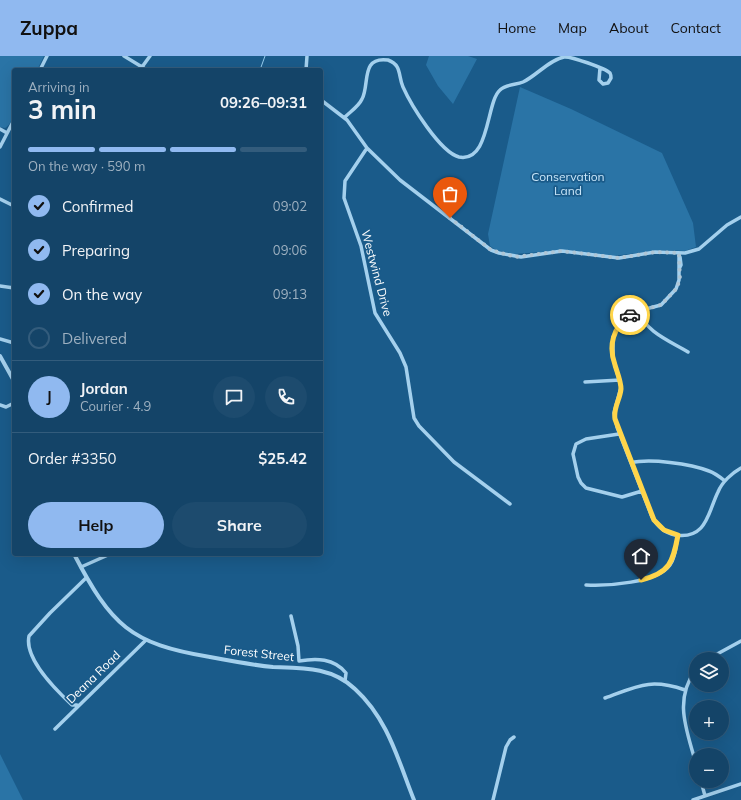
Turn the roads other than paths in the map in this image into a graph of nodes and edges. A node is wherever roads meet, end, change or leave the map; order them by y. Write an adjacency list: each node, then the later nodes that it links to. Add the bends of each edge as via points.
1 (47, 56): 6 (street)
2 (124, 56): 5 (street)
3 (150, 56): 5 (street)
4 (307, 56): 7 (street)
5 (142, 67)
6 (41, 68)
7 (306, 68)
8 (600, 68): 8 (street, via 610,74 608,83 603,84 599,80); 10 (street, via 564,57 523,82 502,88 495,96 481,142 474,153 466,157 455,155 430,132 403,87 398,68 388,60 377,61 370,66 362,99)
9 (323, 101): 10 (street)
10 (345, 117): 15 (street)
11 (12, 124): 13 (street)
12 (0, 129): 13 (street)
13 (7, 133): 14 (street)
14 (0, 147)
15 (366, 148): 19 (street, via 400,180 491,250 499,253 521,257 562,251 619,258 655,252); 37 (street, Westwind Drive, via 345,181 344,198 361,246 375,313 406,367 414,418 446,455)
16 (0, 199): 17 (street)
17 (12, 205)
18 (741, 217): 19 (street, via 727,225 699,249)
19 (679, 255): 22 (street, via 681,265 678,285 666,301 657,307)
20 (0, 286): 21 (street)
21 (12, 288)
22 (638, 311): 25 (street, via 650,328); 28 (street, via 624,320 613,337 612,352)
23 (0, 339): 24 (street)
24 (12, 342)
25 (688, 352)
26 (0, 356): 27 (street)
27 (12, 377)
28 (620, 380): 29 (street); 32 (street, via 621,390 614,413)
29 (585, 382)
30 (12, 404): 31 (street)
31 (0, 407)
32 (619, 434): 33 (street); 36 (street, via 586,439 576,444 573,454 580,481 588,489 618,497)
33 (631, 463): 35 (street, via 650,460 700,468 716,474); 36 (street)
34 (741, 468): 35 (street)
35 (725, 481): 38 (street, via 718,491 710,516 704,525 692,533)
36 (642, 491): 38 (street, via 656,523 667,532)
37 (510, 504)
38 (678, 535): 43 (street, via 670,565 658,575 618,584)
39 (75, 556): 41 (street, Forest Street)
40 (106, 556): 41 (street)
41 (81, 567): 42 (street, Forest Street)
42 (86, 578): 45 (street, Forest Street, via 110,614); 54 (street, via 28,636 35,661 43,674)
43 (586, 585)
44 (291, 616): 48 (street)
45 (146, 640): 49 (street, Forest Street, via 168,649 196,655 266,666); 54 (street, Deana Road)
46 (741, 641): 47 (street)
47 (721, 652)
48 (299, 661): 49 (street); 50 (street, via 315,659 334,663 346,673)
49 (299, 667): 50 (street, Forest Street, via 325,672)
50 (345, 681): 61 (street, Forest Street, via 367,701 387,729)
51 (689, 682): 52 (street)
52 (685, 690): 53 (street, via 664,683 648,683); 57 (street, via 683,714)
53 (605, 698)
54 (76, 706): 55 (street, Deana Road)
55 (54, 729)
56 (514, 737): 62 (street, via 506,747)
57 (692, 748)
58 (741, 784): 60 (street)
59 (703, 788): 60 (street)
60 (705, 796): 63 (street)
61 (414, 800)
62 (493, 800)
63 (693, 800)

